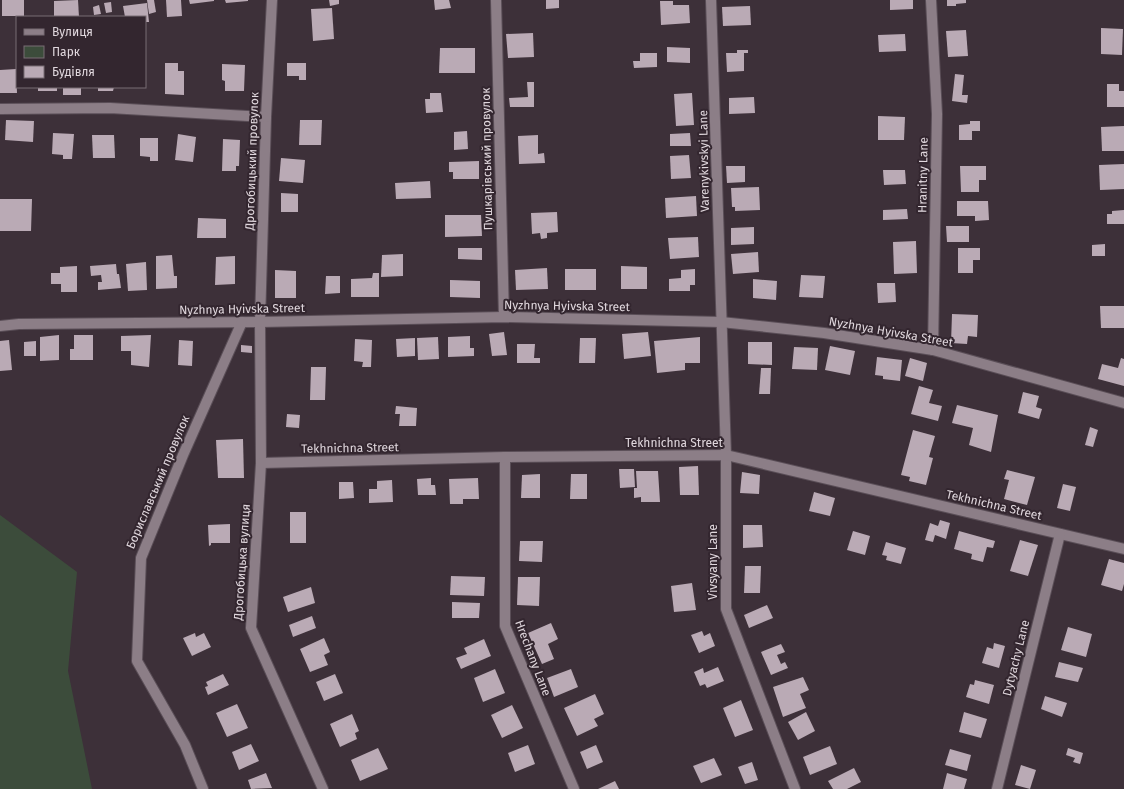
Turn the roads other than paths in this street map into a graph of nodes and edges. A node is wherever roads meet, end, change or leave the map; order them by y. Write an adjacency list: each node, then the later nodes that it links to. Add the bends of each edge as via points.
1 (272, 0): 6 (street, Дрогобицький провулок)
2 (496, 0): 7 (street, Пушкарівський провулок)
3 (711, 0): 10 (street, Varenykivskyi Lane)
4 (931, 0): 12 (street, Hranitny Lane, via 937,114)
5 (0, 109): 6 (street, via 110,108)
6 (266, 117): 9 (street, Дрогобицький провулок)
7 (504, 317): 9 (street, Nyzhnya Hyivska Street); 10 (street, Nyzhnya Hyivska Street)
8 (242, 322): 9 (street, Nyzhnya Hyivska Street); 11 (street, Nyzhnya Hyivska Street); 19 (street, Бориславський провулок, via 182,455 141,558 137,661 185,746)
9 (260, 322): 16 (street, Дрогобицька вулиця)
10 (720, 322): 12 (street, Nyzhnya Hyivska Street, via 824,333); 14 (street, Vivsyany Lane)
11 (0, 326)
12 (933, 350): 13 (street, Nyzhnya Hyivska Street)
13 (1124, 403)
14 (726, 455): 15 (street, Tekhnichna Street); 17 (street, Tekhnichna Street); 22 (street, Vivsyany Lane, via 726,609)
15 (505, 457): 16 (street, Tekhnichna Street); 21 (street, Hrechany Lane, via 504,626)
16 (261, 463): 20 (street, Дрогобицька вулиця, via 251,628)
17 (1060, 534): 18 (street, Tekhnichna Street); 23 (street, Dytyachy Lane)
18 (1124, 549)
19 (203, 789)
20 (323, 789)
21 (574, 789)
22 (795, 789)
23 (997, 789)

